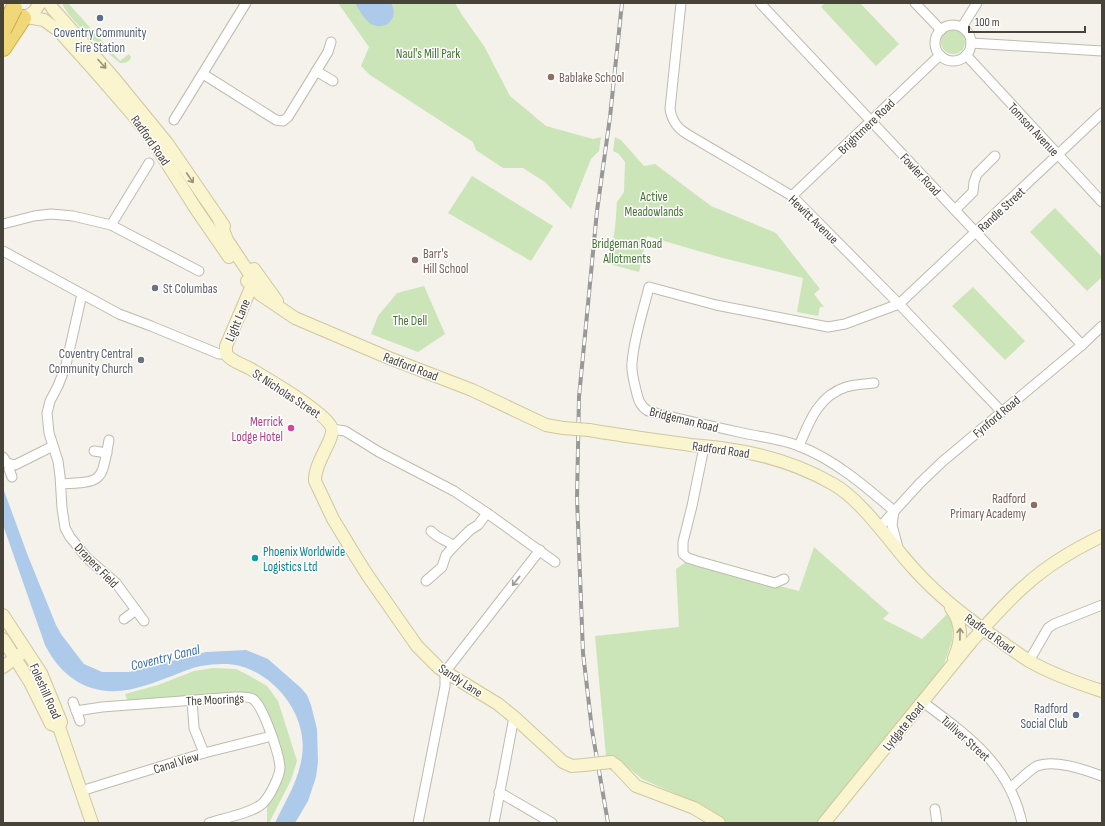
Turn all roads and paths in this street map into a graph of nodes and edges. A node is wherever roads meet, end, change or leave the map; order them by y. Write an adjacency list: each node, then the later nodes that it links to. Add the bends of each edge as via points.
1 (40, 3): 8 (main road, via 34,12)
2 (49, 3): 30 (main road, Radford Road, one-way to 30, via 167,143)
3 (680, 3): 27 (street, Hewitt Avenue, via 670,109 675,123 680,130)
4 (916, 3): 11 (street)
5 (977, 3): 9 (street)
6 (244, 4): 19 (street)
7 (766, 5): 23 (street, Fowler Road)
8 (17, 13): 10 (highway, bridge); 14 (highway); 36 (main road, Radford Road, via 44,20 59,31 133,115)
9 (962, 27): 11 (street, via 950,25); 13 (street, via 969,34)
10 (3, 30)
11 (941, 30): 16 (street, via 935,42)
12 (331, 42): 18 (street)
13 (971, 43): 15 (street); 17 (street)
14 (3, 48)
15 (1102, 51)
16 (940, 55): 17 (street, via 954,60); 23 (street, Brightmere Road)
17 (966, 56): 25 (street, Tomson Avenue)
18 (316, 71): 19 (street, via 288,117 281,121); 20 (street)
19 (203, 74): 22 (street)
20 (332, 81)
21 (1102, 113): 25 (street, Randle Street)
22 (174, 120)
23 (871, 121): 27 (street, Brightmere Road); 29 (street, Fowler Road)
24 (995, 156): 29 (street, via 977,174 973,192)
25 (1058, 156): 28 (street, Tomson Avenue); 33 (street, Randle Street)
26 (149, 163): 32 (street)
27 (792, 196): 38 (street, Hewitt Avenue)
28 (1102, 202)
29 (955, 210): 33 (street, Fowler Road)
30 (220, 219): 36 (main road, Radford Road, via 227,240 251,276); 39 (main road, Radford Road)
31 (3, 224): 32 (street, via 51,214)
32 (111, 225): 35 (street)
33 (976, 232): 38 (street, Randle Street); 41 (street, Fowler Road)
34 (3, 250): 37 (street, St Nicholas Street)
35 (199, 271)
36 (252, 287): 39 (main road, Radford Road); 42 (main road, Light Lane, via 226,346)
37 (82, 294): 42 (street, St Nicholas Street, via 119,314 219,354); 47 (street, Drapers Field, via 66,365 47,413 49,433)
38 (899, 304): 44 (street, Hewitt Avenue); 48 (street, Bridgeman Road, via 845,324 828,327 716,305 649,287 632,364 638,400 644,409)
39 (284, 310): 49 (main road, Radford Road, bridge, via 295,318 472,390 546,424)
40 (1102, 326): 41 (street, Fynford Road)
41 (1082, 345): 44 (street, Fynford Road)
42 (226, 354): 45 (main road, St Nicholas Street, via 304,403 328,421)
43 (874, 383): 48 (street, via 848,386 822,401 809,422)
44 (1001, 411): 56 (street, Fynford Road, via 942,462)
45 (332, 429): 57 (street, St Nicholas Street, via 345,431 379,452 454,491); 80 (main road, Sandy Lane, via 314,474 318,490 368,576 417,646)
46 (109, 440): 51 (street)
47 (54, 446): 53 (street, via 15,465); 55 (street, Drapers Field)
48 (799, 446): 56 (street, Bridgeman Road, via 850,474)
49 (704, 447): 58 (main road, Radford Road, via 760,455 812,473 845,492); 65 (street, via 683,542 683,554 697,561 775,583)
50 (94, 451): 51 (street)
51 (107, 453): 55 (street, via 102,474 94,481)
52 (3, 457): 53 (street)
53 (10, 464): 54 (street)
54 (12, 477)
55 (61, 484): 69 (street, Drapers Field, via 65,528 70,537 87,558 116,584)
56 (894, 511): 58 (street, Fynford Road); 63 (street, via 892,525)
57 (487, 513): 61 (street, via 478,526 470,530); 62 (street, St Nicholas Street)
58 (879, 528): 63 (main road, Radford Road)
59 (431, 530): 61 (street, via 436,537)
60 (1102, 536): 73 (main road, Lydgate Road, via 1067,554 1025,585)
61 (454, 546): 66 (street, via 446,555 442,567)
62 (540, 550): 64 (street, St Nicholas Street); 80 (street, one-way to 80)
63 (900, 553): 67 (main road, Radford Road)
64 (555, 562)
65 (784, 579)
66 (426, 580)
67 (942, 598): 73 (main road, Radford Road); 79 (main road, one-way to 67, via 956,653 960,628 954,611)
68 (1102, 605): 77 (street, via 1048,628)
69 (136, 610): 71 (street); 72 (street, Drapers Field)
70 (3, 615): 75 (main road, Foleshill Road)
71 (124, 619)
72 (144, 621)
73 (983, 629): 77 (main road, Radford Road); 79 (main road, Lydgate Road)
74 (3, 639): 76 (main road, Foleshill Road)
75 (26, 650): 76 (main road); 86 (main road, Foleshill Road, via 41,673 61,722)
76 (15, 658): 78 (main road); 86 (main road, Foleshill Road, via 51,724)
77 (1029, 661): 81 (main road, Radford Road, via 1048,671)
78 (3, 667)
79 (948, 670): 83 (main road, Lydgate Road)
80 (445, 672): 84 (main road, Sandy Lane, via 498,704); 96 (street, via 445,686)
81 (1102, 691)
82 (192, 700): 85 (street, The Moorings, via 102,707 75,706); 87 (street, The Moorings, via 251,698 260,706); 88 (street, via 194,728)
83 (923, 702): 90 (street, Tulliver Street, via 984,751); 100 (main road, Lydgate Road)
84 (514, 717): 92 (street); 99 (main road, Sandy Lane, bridge, via 563,762 572,766 611,762 636,786 694,808)
85 (80, 721)
86 (59, 727): 91 (main road, Foleshill Road)
87 (272, 736): 88 (street, Canal View); 95 (street, The Moorings, via 280,768 272,792 253,810)
88 (204, 753): 91 (street, Canal View)
89 (1102, 776): 90 (street, via 1069,766 1038,766)
90 (1010, 788): 102 (street, Tulliver Street)
91 (81, 791): 94 (main road, Foleshill Road)
92 (500, 792): 97 (street); 98 (street)
93 (935, 809): 101 (street)
94 (92, 823)
95 (209, 823)
96 (418, 823)
97 (494, 823)
98 (552, 823)
99 (719, 823)
100 (824, 823)
101 (937, 823)
102 (1022, 823)

